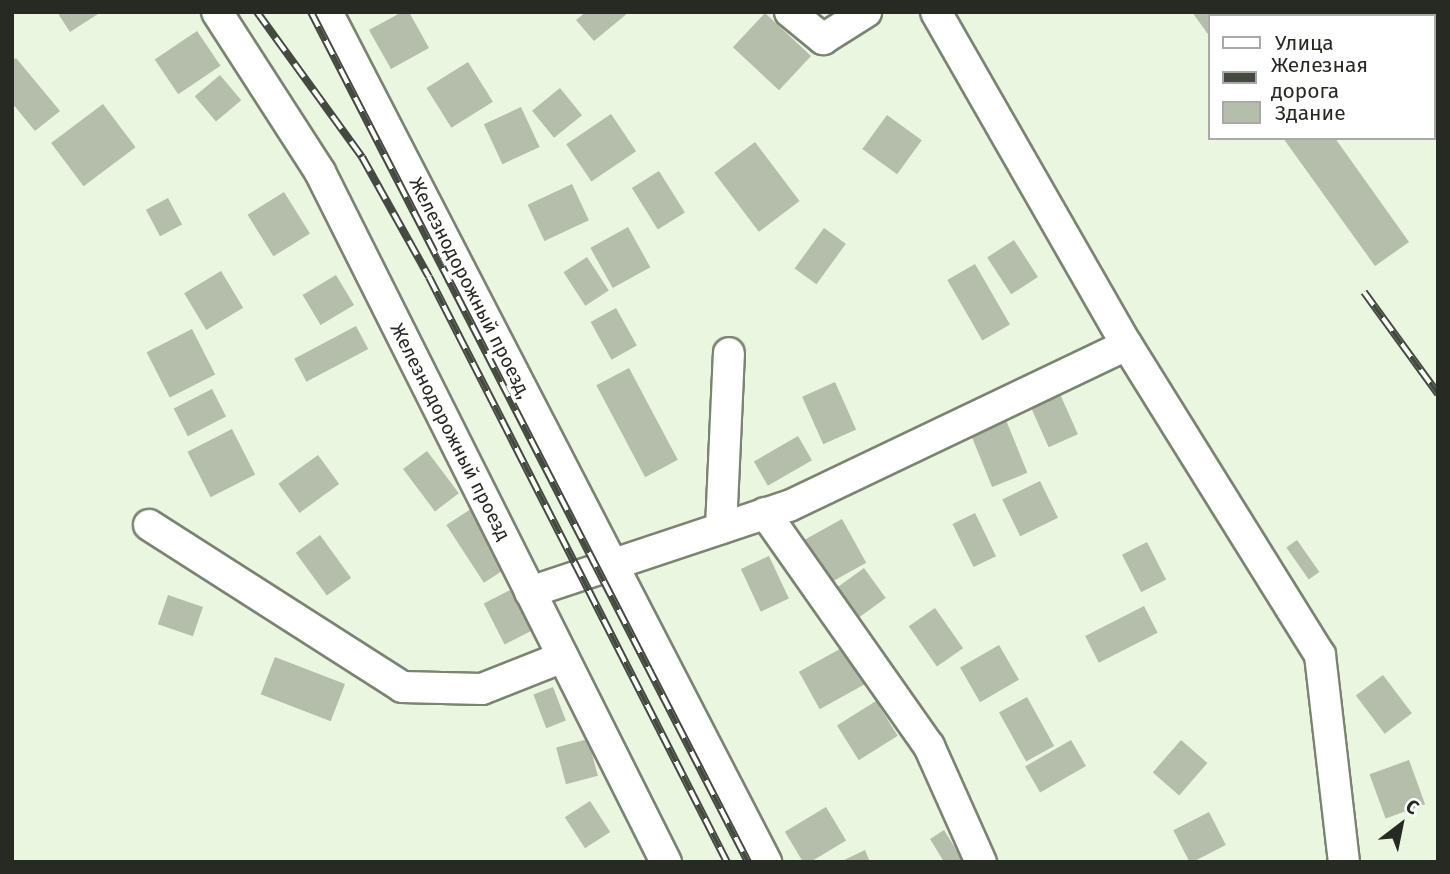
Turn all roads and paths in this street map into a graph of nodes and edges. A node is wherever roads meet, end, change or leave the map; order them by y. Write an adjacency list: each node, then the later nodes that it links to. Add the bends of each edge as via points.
1 (217, 12): 12 (street, Железнодорожный проезд, via 320,172)
2 (327, 12): 11 (street, Железнодорожный проезд,)
3 (790, 12): 4 (street, via 823,39)
4 (866, 12)
5 (936, 12): 6 (street)
6 (1127, 345): 8 (street); 17 (street, via 1320,655)
7 (729, 353): 10 (street)
8 (765, 513): 10 (street); 16 (street, via 929,746)
9 (149, 525): 13 (street, via 402,687 482,689)
10 (721, 528): 11 (street)
11 (612, 564): 12 (street); 15 (street, Железнодорожный проезд,)
12 (530, 592): 13 (street, Железнодорожный проезд)
13 (563, 657): 14 (street, Железнодорожный проезд)
14 (666, 862)
15 (766, 862)
16 (981, 862)
17 (1344, 862)

